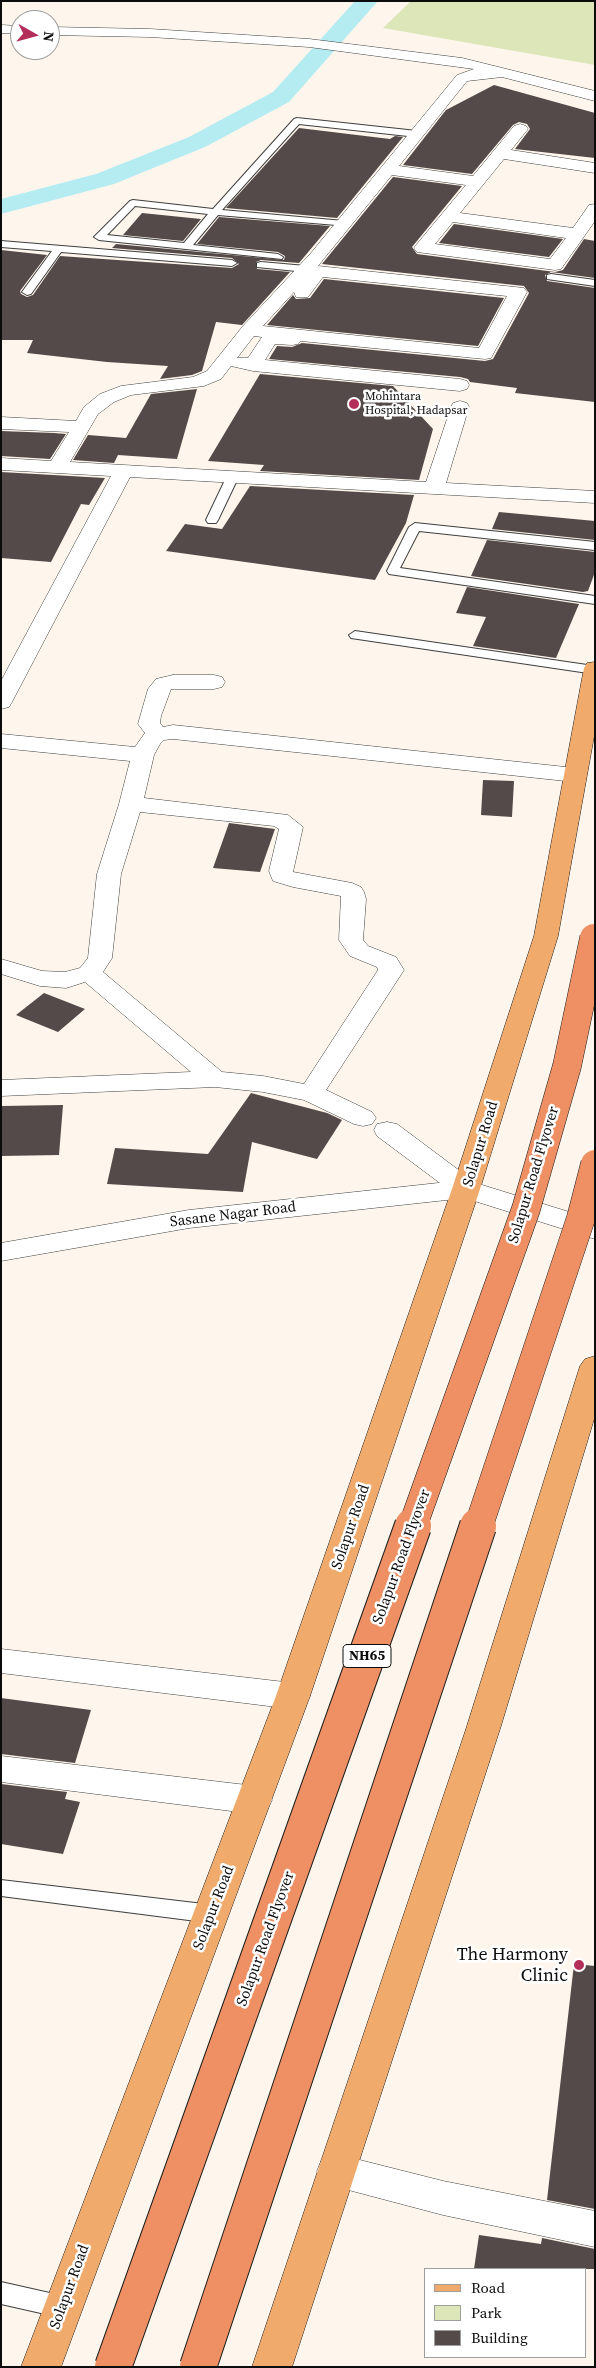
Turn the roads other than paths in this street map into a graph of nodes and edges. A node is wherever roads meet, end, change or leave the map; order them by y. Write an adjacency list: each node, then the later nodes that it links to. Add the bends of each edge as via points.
1 (60, 31): 2 (street, via 309,43 462,62)
2 (502, 72): 3 (street); 5 (street, via 462,78)
3 (595, 96)
4 (520, 129): 6 (street)
5 (417, 134): 8 (street); 11 (lane, via 297,121)
6 (499, 154): 7 (street); 9 (street)
7 (595, 168)
8 (389, 170): 9 (street); 13 (street)
9 (477, 181): 12 (street)
10 (595, 209): 14 (street)
11 (215, 212): 13 (lane); 16 (lane); 16 (lane, via 132,203 99,237)
12 (449, 217): 14 (street); 14 (street, via 423,248 555,265)
13 (344, 224): 19 (street)
14 (576, 234)
15 (1, 244): 17 (lane)
16 (186, 247): 18 (lane)
17 (59, 248): 19 (lane); 23 (lane)
18 (278, 257)
19 (312, 263): 20 (street); 24 (street)
20 (486, 272)
21 (551, 278): 22 (lane)
22 (595, 283)
23 (27, 292)
24 (249, 330): 25 (street); 27 (street)
25 (273, 332): 25 (street, via 318,271 518,292 485,354)
26 (479, 361): 28 (street, via 270,338)
27 (224, 362): 28 (street); 32 (street, via 214,375 197,382 128,390 107,398 91,411)
28 (253, 365): 29 (street)
29 (460, 385)
30 (460, 407): 37 (street)
31 (1, 423): 32 (street)
32 (81, 427): 34 (street)
33 (1, 464): 34 (street)
34 (57, 468): 35 (street)
35 (124, 472): 36 (street); 45 (street)
36 (232, 478): 37 (street); 39 (lane)
37 (434, 488): 38 (street)
38 (595, 497)
39 (212, 520)
40 (595, 546): 41 (lane, via 414,527 393,572)
41 (595, 600)
42 (355, 635): 43 (lane)
43 (594, 669): 49 (main road, Solapur Road)
44 (214, 682): 46 (street, via 164,684 159,689 149,724)
45 (1, 702)
46 (158, 734): 48 (street, via 150,740); 49 (street, via 173,732)
47 (1, 741): 48 (street)
48 (142, 755): 50 (street)
49 (575, 775): 60 (main road, Solapur Road, via 546,936)
50 (131, 804): 53 (street, via 109,874 100,958); 56 (street, via 280,820 291,828 282,876 352,892 351,940 359,951 387,962 391,970)
51 (594, 938): 75 (highway, Solapur Road Flyover / NH65, bridge, via 567,1066 526,1209)
52 (1, 966): 53 (street, via 40,978 66,980)
53 (89, 973): 54 (street)
54 (215, 1079): 55 (street); 56 (street)
55 (1, 1088)
56 (311, 1093): 57 (street)
57 (363, 1118)
58 (387, 1130): 60 (street)
59 (595, 1164): 76 (highway, bridge, via 581,1218)
60 (466, 1190): 61 (street); 62 (street, Sasane Nagar Road, via 190,1219); 65 (main road, Solapur Road)
61 (595, 1230)
62 (1, 1252)
63 (592, 1382): 70 (main road, via 483,1729)
64 (1, 1661): 65 (street)
65 (293, 1696): 67 (main road, Solapur Road)
66 (1, 1769): 67 (street)
67 (255, 1800): 69 (main road, Solapur Road)
68 (1, 1888): 69 (lane)
69 (212, 1914): 73 (main road, Solapur Road)
70 (336, 2171): 71 (street, via 443,2198); 77 (main road)
71 (595, 2229)
72 (1, 2293): 73 (lane)
73 (62, 2307): 74 (main road, Solapur Road)
74 (41, 2367)
75 (113, 2367)
76 (198, 2367)
77 (272, 2367)

